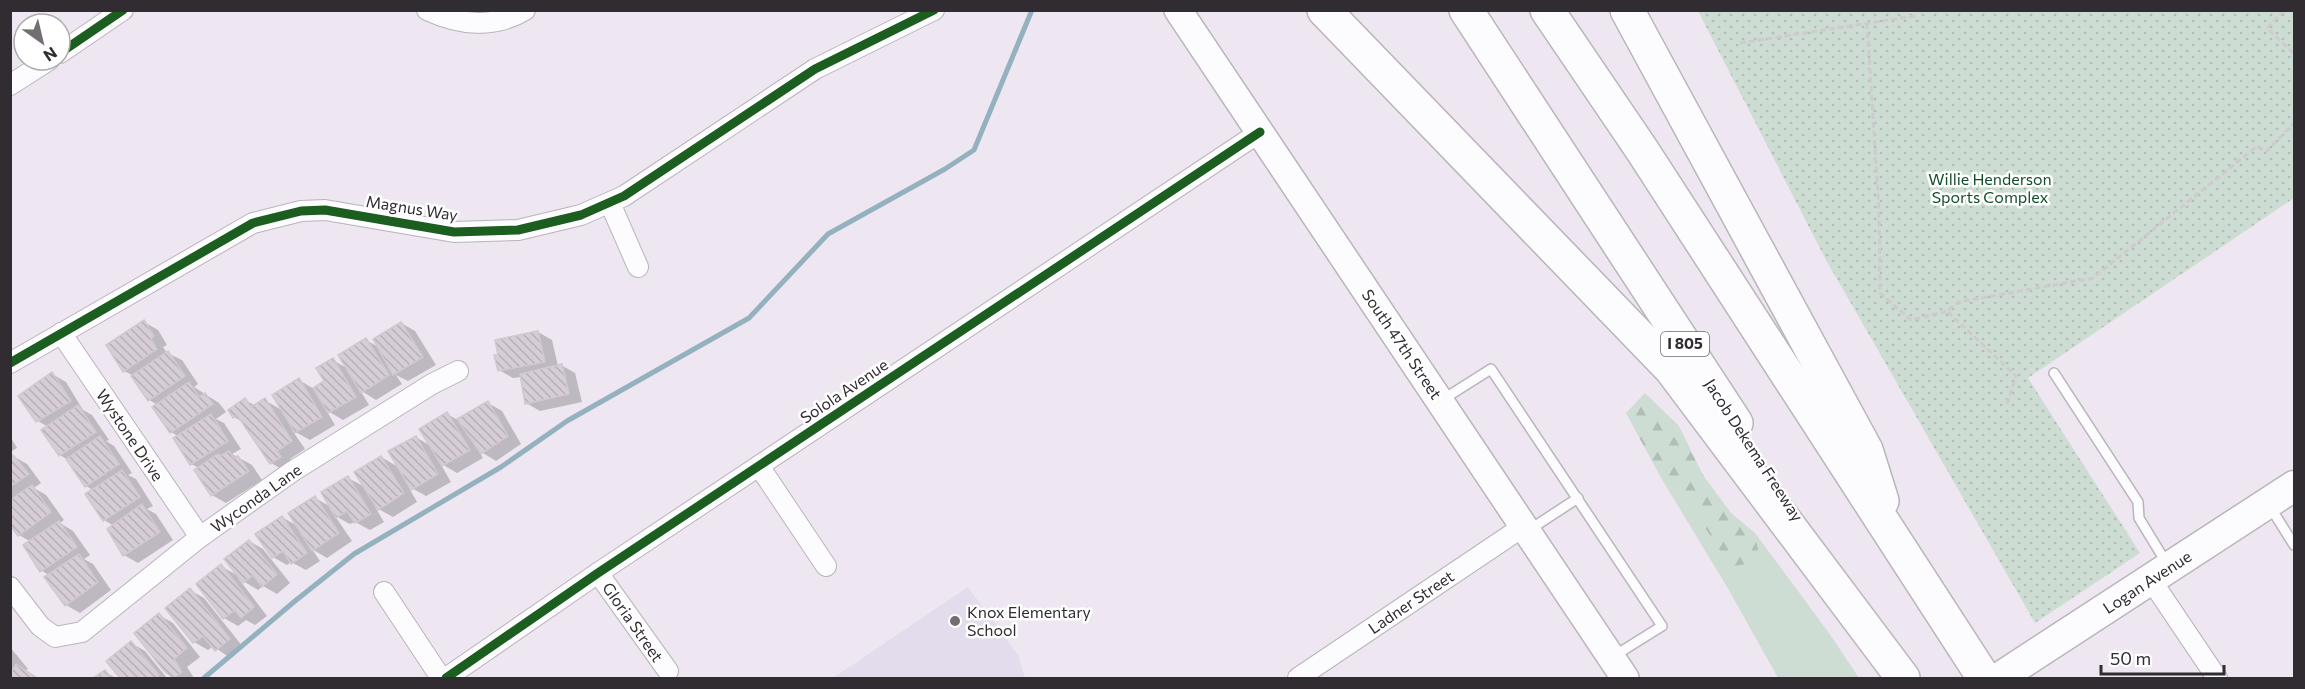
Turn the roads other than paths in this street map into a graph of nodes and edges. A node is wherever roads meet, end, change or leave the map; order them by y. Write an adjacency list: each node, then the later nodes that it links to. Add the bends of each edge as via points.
1 (123, 10): 11 (street)
2 (428, 10): 3 (street, via 474,23 502,20)
3 (525, 10)
4 (934, 10): 16 (street, Magnus Way, via 815,69)
5 (1178, 10): 14 (main road, South 47th Street)
6 (1324, 10): 40 (highway, via 1671,369)
7 (1466, 10): 40 (highway, Jacob Dekema Freeway / I 805)
8 (1547, 10): 15 (highway)
9 (1557, 10): 15 (highway)
10 (1627, 10): 29 (highway, via 1866,450)
11 (72, 44)
12 (30, 72): 13 (street)
13 (10, 85)
14 (1260, 132): 22 (main road, South 47th Street); 23 (street, Solola Avenue)
15 (1642, 150): 29 (highway)
16 (610, 203): 17 (street); 18 (street, Magnus Way, via 581,215 518,231 454,232 325,210 301,211 253,223)
17 (638, 267)
18 (61, 333): 19 (street, Magnus Way); 28 (street, Wystone Drive)
19 (10, 363)
20 (458, 371): 28 (street, Wyconda Lane, via 312,458)
21 (2054, 373): 33 (lane, via 2139,502 2139,518)
22 (1440, 402): 25 (lane, via 1491,369); 27 (main road, South 47th Street)
23 (759, 466): 31 (street); 32 (street, Solola Avenue)
24 (2295, 486): 26 (main road, Logan Avenue)
25 (1578, 498): 27 (lane); 36 (lane, via 1662,626)
26 (2268, 503): 30 (lane); 33 (main road, Logan Avenue)
27 (1526, 529): 36 (main road, South 47th Street); 39 (street, Ladner Street)
28 (200, 537): 34 (street, Wyconda Lane, via 82,632 55,637 40,626)
29 (1894, 540): 41 (highway)
30 (2295, 545)
31 (825, 566)
32 (598, 573): 37 (street, Gloria Street); 38 (street, Solola Avenue)
33 (2160, 574): 42 (main road, Logan Avenue); 43 (street)
34 (10, 586)
35 (384, 592): 38 (street)
36 (1618, 668)
37 (668, 671)
38 (444, 678)
39 (1298, 678)
40 (1903, 678)
41 (1984, 678)
42 (1999, 678)
43 (2217, 678)

